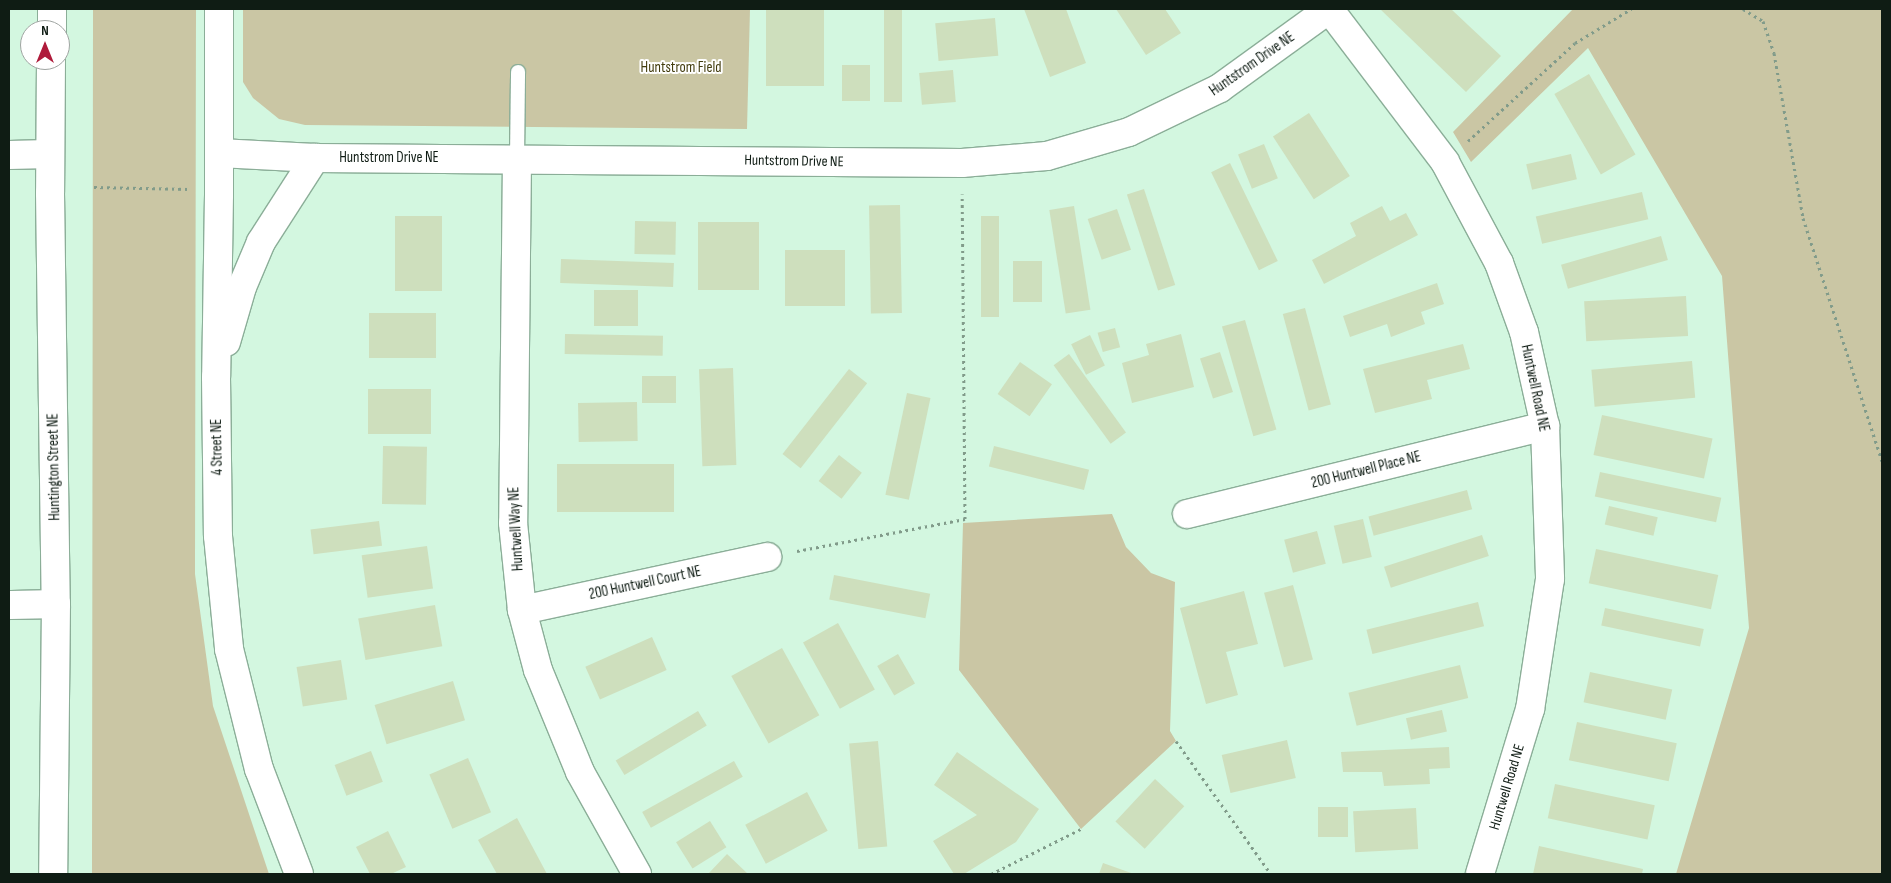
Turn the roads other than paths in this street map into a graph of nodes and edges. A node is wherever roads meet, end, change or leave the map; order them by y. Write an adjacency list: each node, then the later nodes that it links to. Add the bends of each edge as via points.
1 (219, 9): 5 (street, 4 Street NE)
2 (1329, 9): 9 (street, Huntstrom Drive NE, via 1220,88 1129,132 1047,156 962,163); 11 (street, Huntwell Road NE, via 1445,162 1499,263 1524,332)
3 (51, 70): 6 (street, Huntington Street NE)
4 (518, 72): 9 (lane)
5 (219, 153): 8 (street, Huntstrom Drive NE); 10 (street, 4 Street NE)
6 (49, 154): 7 (street); 15 (street, Huntington Street NE)
7 (9, 155)
8 (315, 158): 9 (street, Huntstrom Drive NE); 10 (street, via 261,242 242,287)
9 (517, 158): 16 (street, Huntwell Way NE, via 513,523)
10 (216, 377): 18 (street, 4 Street NE, via 218,536 230,649 259,769)
11 (1545, 426): 12 (street, 200 Huntwell Place NE); 20 (street, Huntwell Road NE, via 1550,579 1546,607 1530,709)
12 (1187, 514)
13 (767, 557): 16 (street, 200 Huntwell Court NE)
14 (9, 604): 15 (street)
15 (56, 604): 17 (street, Huntington Street NE)
16 (522, 610): 19 (street, Huntwell Way NE, via 538,670 580,772)
17 (53, 874)
18 (299, 874)
19 (637, 874)
20 (1480, 874)

